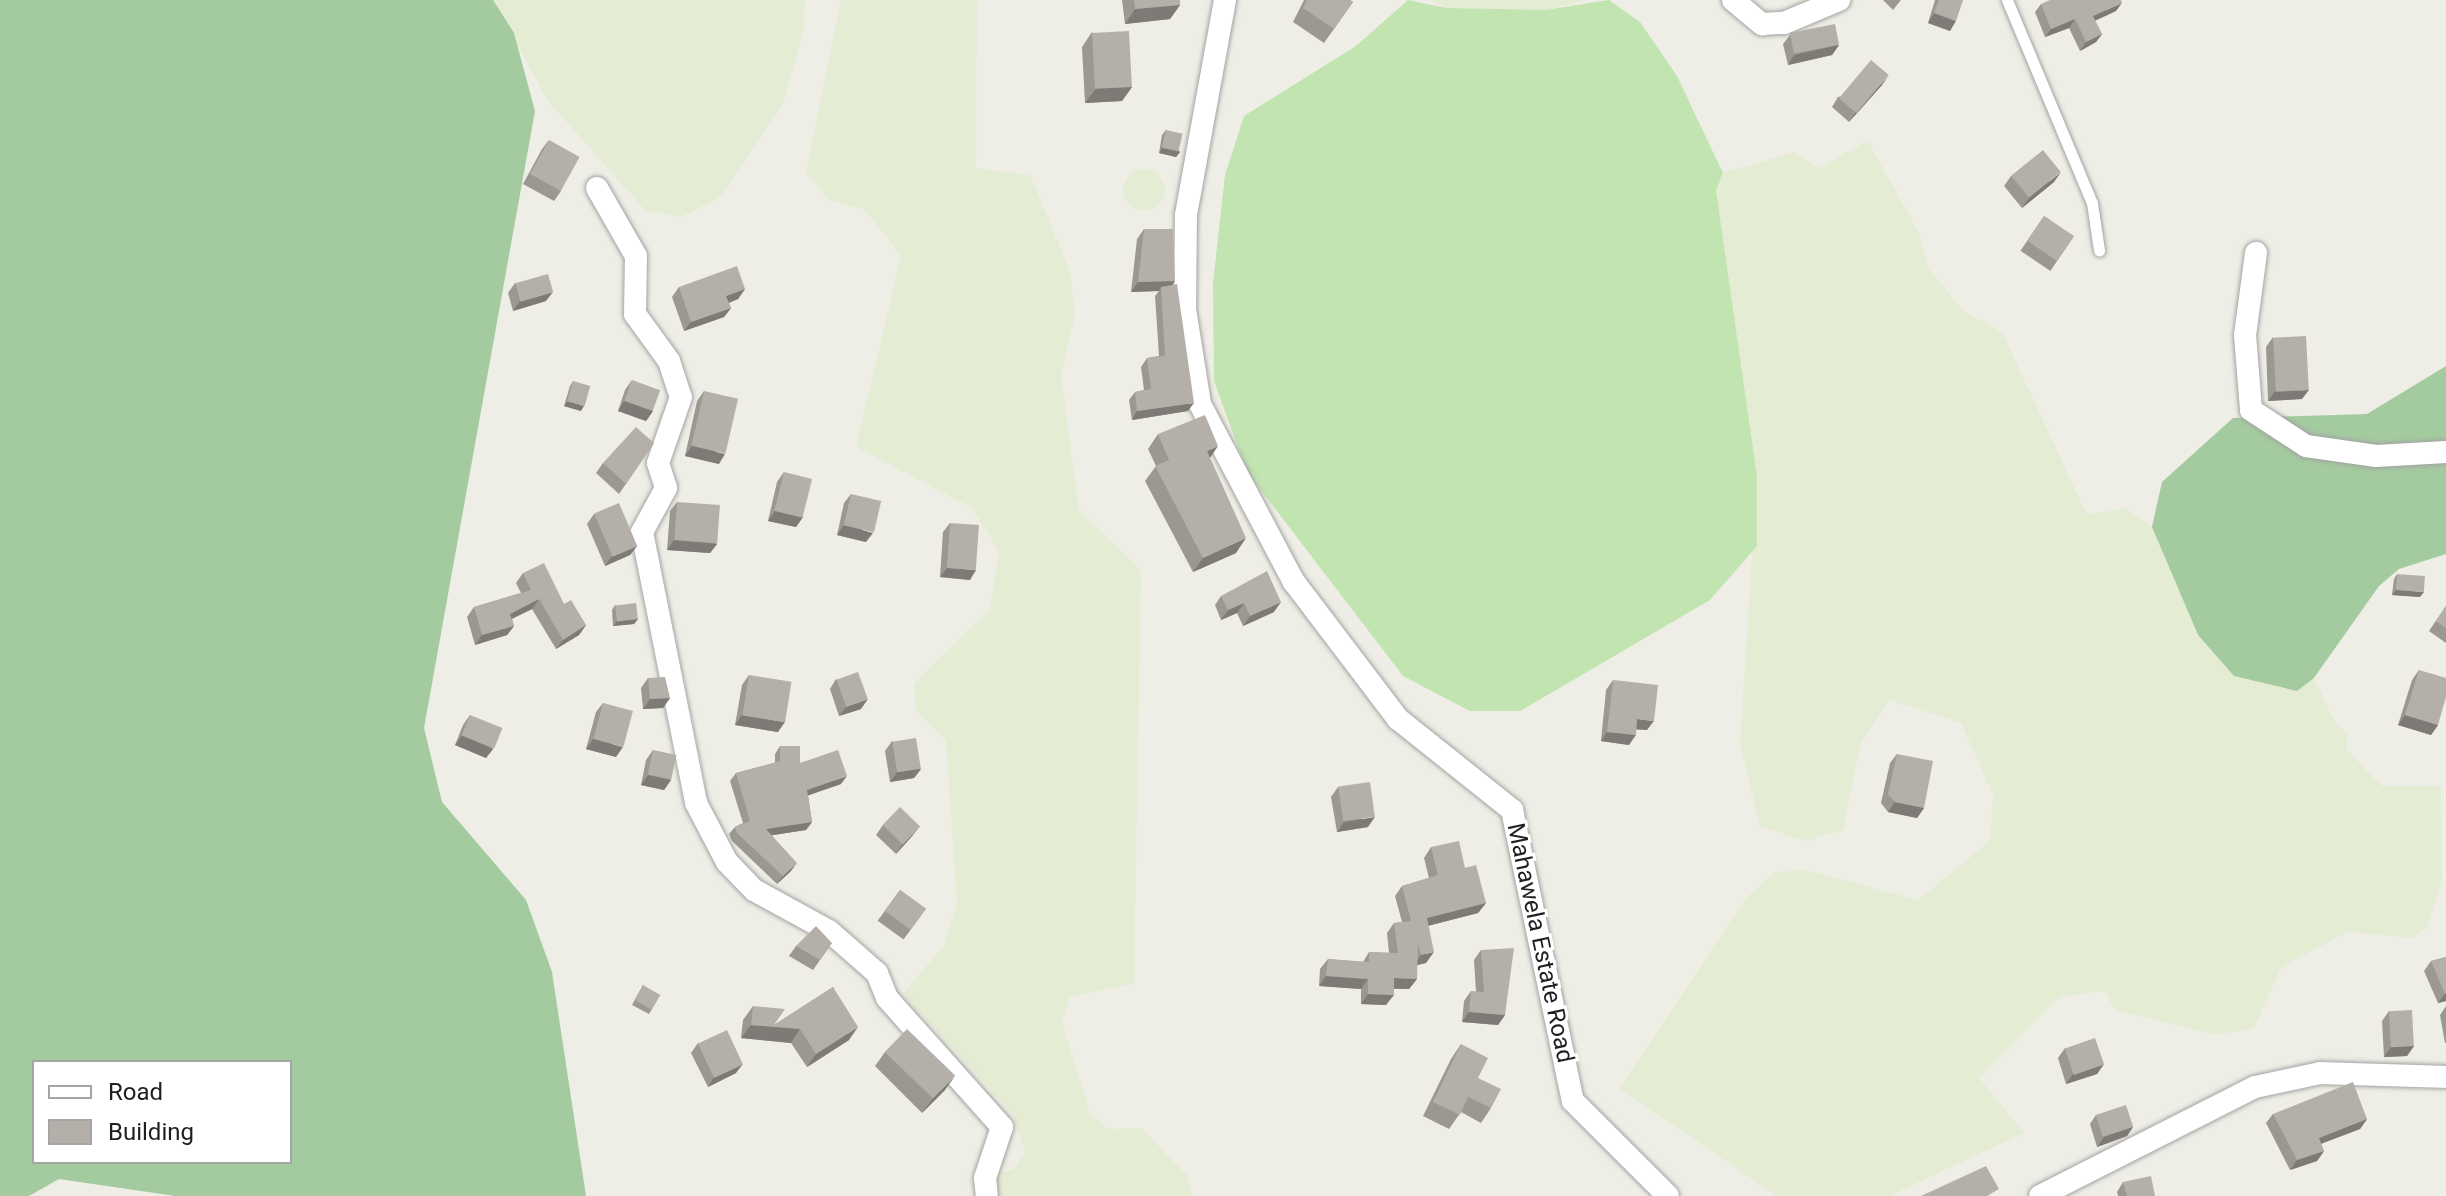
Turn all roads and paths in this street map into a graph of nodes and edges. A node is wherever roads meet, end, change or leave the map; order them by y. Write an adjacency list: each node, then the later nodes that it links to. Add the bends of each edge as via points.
1 (1225, 0): 11 (street, Mahawela Estate Road, via 1186,215 1185,309 1200,404 1294,582 1398,719 1512,810 1573,1101)
2 (1733, 0): 3 (street, via 1762,24 1784,23)
3 (1839, 0)
4 (2007, 0): 6 (lane, via 2092,203)
5 (597, 188): 10 (street, via 636,256 635,314 669,361 681,397 658,463 666,488 642,532 696,803 727,862 754,890 829,931 877,973 887,998 1002,1127 985,1178)
6 (2099, 250)
7 (2256, 253): 8 (street, via 2245,335 2251,410 2306,446 2376,456)
8 (2446, 452)
9 (2446, 1077): 12 (street, via 2321,1073 2255,1087)
10 (987, 1196)
11 (1668, 1196)
12 (2040, 1196)

